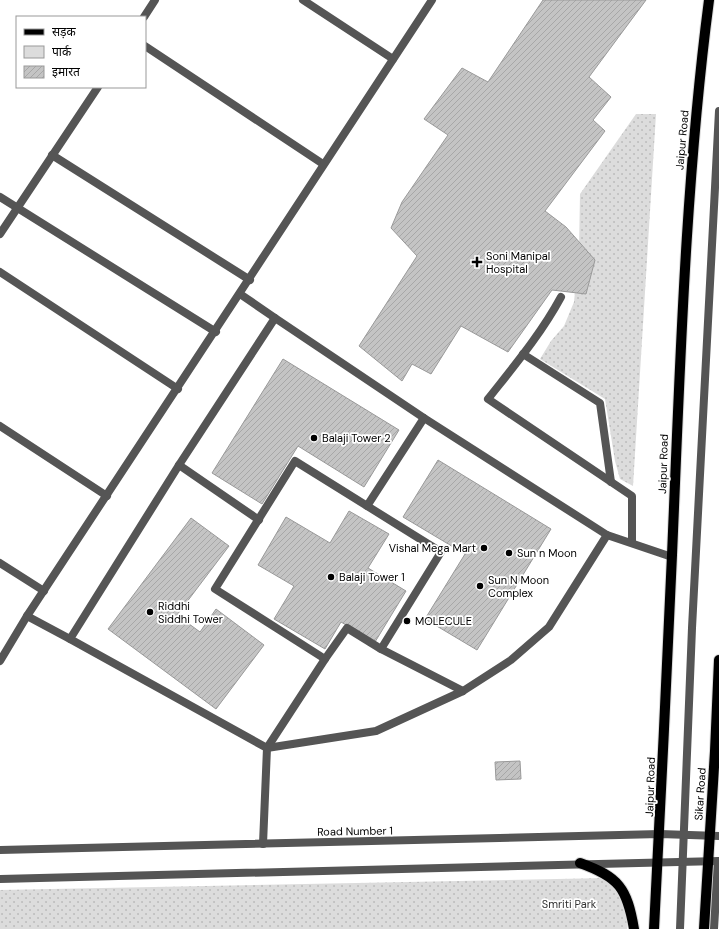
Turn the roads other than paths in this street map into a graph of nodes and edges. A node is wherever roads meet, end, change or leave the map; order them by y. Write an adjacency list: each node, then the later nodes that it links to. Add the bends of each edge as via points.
1 (155, 0): 5 (street)
2 (303, 0): 7 (street)
3 (432, 0): 7 (street)
4 (709, 0): 32 (main road, Jaipur Road, via 692,163 679,362)
5 (145, 16)
6 (146, 47): 11 (street)
7 (393, 59): 11 (street)
8 (97, 88): 10 (street)
9 (719, 111): 44 (street)
10 (52, 155): 13 (street); 16 (street)
11 (323, 164): 16 (street)
12 (0, 197): 13 (street)
13 (17, 208): 14 (street); 20 (street)
14 (0, 234)
15 (0, 272): 22 (street)
16 (250, 280): 17 (street)
17 (240, 294): 19 (street); 20 (street)
18 (561, 297): 21 (street)
19 (275, 318): 23 (street); 25 (street)
20 (216, 332): 22 (street)
21 (523, 354): 26 (street, via 600,403); 26 (street, via 488,399)
22 (178, 389): 27 (street)
23 (424, 418): 28 (street); 30 (street)
24 (0, 426): 27 (street)
25 (179, 465): 29 (street); 36 (street)
26 (611, 482): 31 (street, via 632,496)
27 (107, 496): 34 (street)
28 (367, 506): 29 (street, via 296,461); 37 (street, via 441,552)
29 (259, 520): 38 (street, via 215,589)
30 (608, 535): 31 (street); 41 (street, via 549,627 511,660)
31 (632, 542): 32 (street)
32 (672, 557): 43 (main road, Jaipur Road)
33 (0, 563): 34 (street)
34 (44, 591): 35 (street)
35 (27, 616): 36 (street); 40 (street)
36 (70, 639): 42 (street)
37 (381, 649): 38 (street, via 347,628); 41 (street)
38 (325, 659): 42 (street)
39 (719, 660): 45 (main road, Sikar Road)
40 (0, 661)
41 (463, 691): 42 (street, via 376,731)
42 (267, 748): 46 (street)
43 (660, 834): 44 (street, Road Number 1); 46 (street, Road Number 1); 48 (main road, Jaipur Road)
44 (683, 834): 45 (street, Road Number 1); 49 (street)
45 (714, 835): 50 (main road, Sikar Road)
46 (263, 844): 47 (street, Road Number 1)
47 (0, 850)
48 (658, 861): 49 (street); 51 (street); 54 (main road, Jaipur Road)
49 (682, 861): 50 (street); 55 (street)
50 (715, 861): 56 (main road, Sikar Road); 57 (street)
51 (580, 863): 52 (street); 53 (main road, via 610,876 623,890 630,907)
52 (0, 879)
53 (634, 929)
54 (654, 929)
55 (680, 929)
56 (704, 929)
57 (714, 929)

